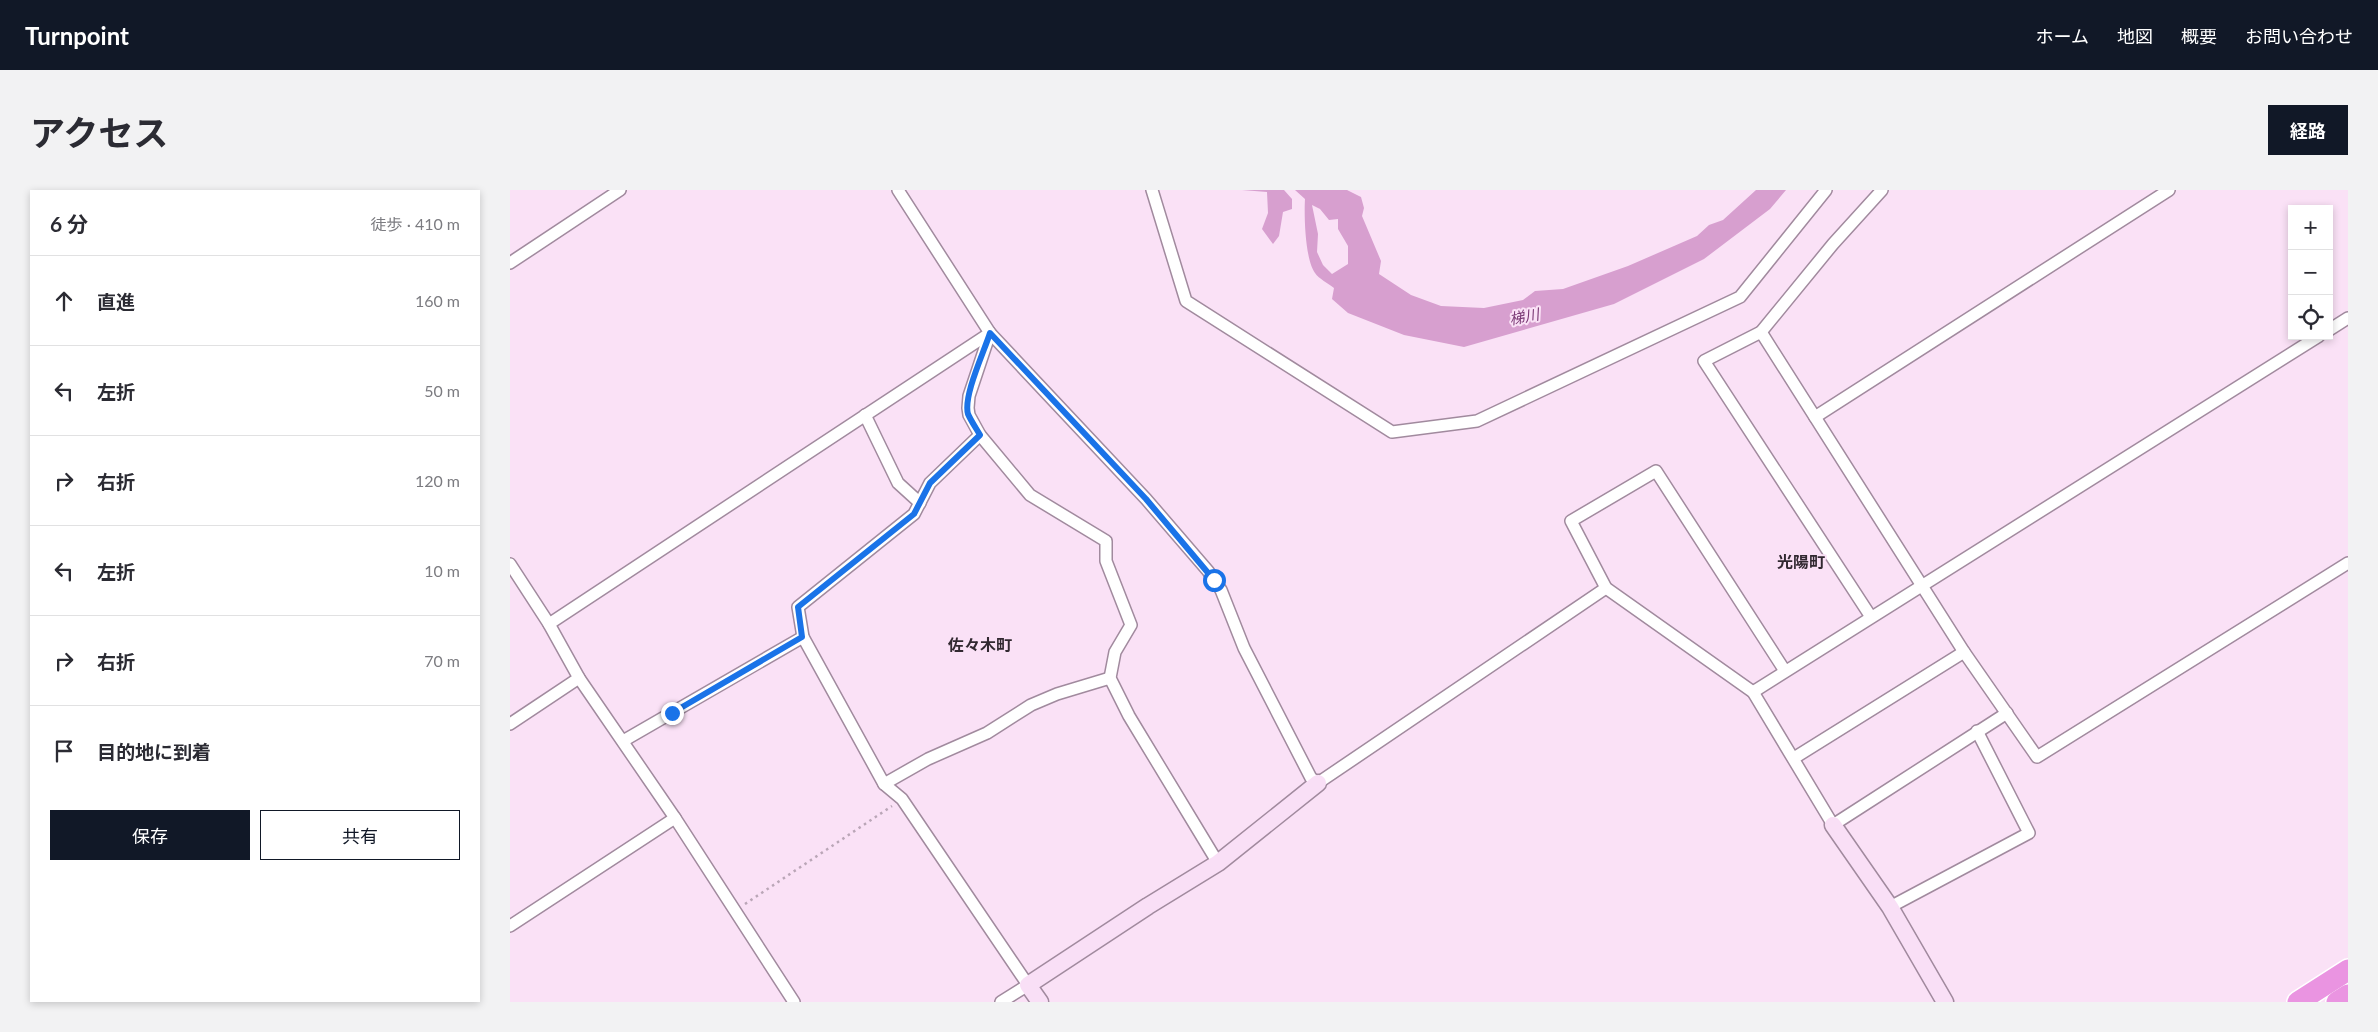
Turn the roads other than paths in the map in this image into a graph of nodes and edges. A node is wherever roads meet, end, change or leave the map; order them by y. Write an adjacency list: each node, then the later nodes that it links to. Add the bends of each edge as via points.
1 (620, 190): 7 (street)
2 (898, 190): 11 (street)
3 (1152, 190): 4 (street, via 1186,302 1392,432 1477,421 1740,297)
4 (1826, 190)
5 (1882, 190): 10 (street, via 1833,244)
6 (2168, 190): 14 (street)
7 (510, 263)
8 (2348, 318): 9 (street)
9 (2333, 327)
10 (1762, 332): 14 (street); 21 (street, via 1704,361)
11 (990, 333): 13 (street); 15 (street, via 969,396 969,415); 35 (street, via 1146,499 1208,571 1221,590 1244,648 1311,778)
12 (2313, 340): 19 (street)
13 (865, 415): 16 (street, via 898,483); 22 (street)
14 (1815, 418): 19 (street)
15 (980, 435): 16 (street, via 930,483); 27 (street, via 1030,495 1106,541 1106,561 1131,625 1115,652)
16 (920, 503): 23 (street, via 914,514 798,607)
17 (2348, 563): 29 (street, via 2038,757)
18 (510, 564): 22 (street)
19 (1924, 585): 21 (street); 24 (street)
20 (1606, 588): 25 (street, via 1571,521 1656,471); 28 (street); 35 (street)
21 (1871, 617): 25 (street)
22 (549, 624): 26 (street)
23 (802, 637): 32 (street); 34 (street)
24 (1964, 652): 29 (street); 33 (street)
25 (1785, 671): 28 (street)
26 (580, 678): 30 (street); 32 (street)
27 (1110, 678): 34 (street, via 1031,705 987,732); 38 (street, via 1129,716)
28 (1753, 692): 33 (street)
29 (2007, 713): 31 (street)
30 (510, 724)
31 (1977, 731): 37 (street); 39 (street, via 2029,833)
32 (623, 741): 36 (street)
33 (1794, 758): 37 (street)
34 (884, 784): 42 (street, via 902,799)
35 (1318, 784): 38 (street)
36 (675, 818): 40 (street); 44 (street)
37 (1833, 825): 39 (street)
38 (1218, 863): 42 (street)
39 (1890, 907): 47 (street)
40 (510, 926)
41 (2348, 970): 48 (highway)
42 (1028, 985): 45 (street); 46 (street)
43 (2348, 995): 49 (highway)
44 (794, 1002)
45 (1001, 1002)
46 (1040, 1002)
47 (1945, 1002)
48 (2298, 1002)
49 (2337, 1002)

